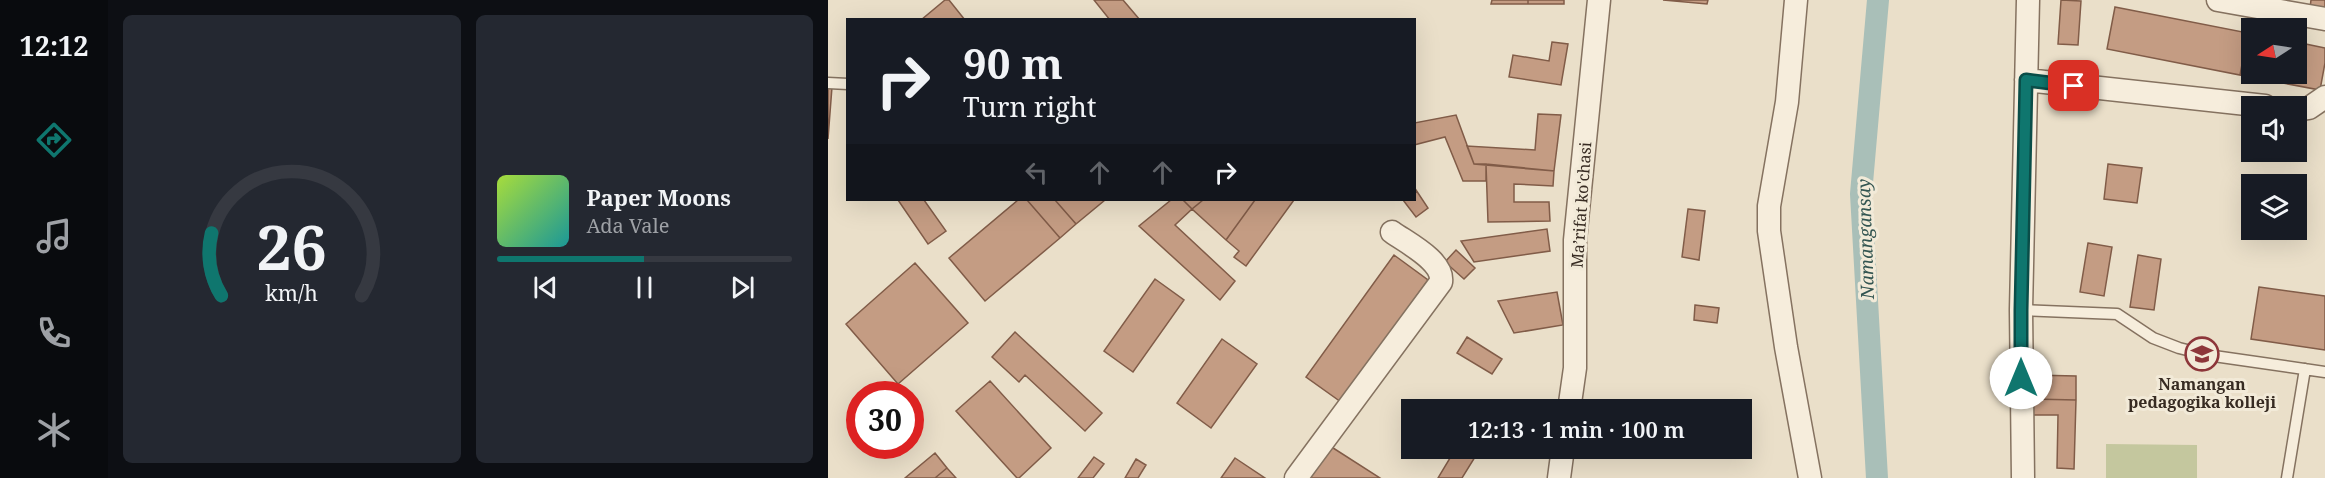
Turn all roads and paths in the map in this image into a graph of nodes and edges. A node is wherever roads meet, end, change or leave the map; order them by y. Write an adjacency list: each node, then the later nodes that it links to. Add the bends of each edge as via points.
1 (1599, 0): 17 (street, Maʼrifat ko'chasi, via 1575,240 1575,368)
2 (1796, 0): 21 (street, via 1788,102 1769,206 1769,231)
3 (2028, 0): 7 (street)
4 (2218, 0): 5 (street)
5 (2293, 7): 6 (street)
6 (2325, 19)
7 (2026, 80): 11 (street); 14 (street)
8 (828, 83): 9 (lane)
9 (846, 84)
10 (2325, 97): 12 (street)
11 (2241, 103)
12 (2307, 108)
13 (1392, 232): 19 (street, via 1437,265 1441,282)
14 (2021, 310): 15 (lane, via 2117,314 2153,338 2179,348); 22 (street)
15 (2305, 369): 16 (lane); 23 (lane)
16 (2325, 372)
17 (1571, 399)
18 (1562, 459): 20 (street)
19 (1296, 478)
20 (1559, 478)
21 (1810, 478)
22 (2023, 478)
23 (2287, 478)

